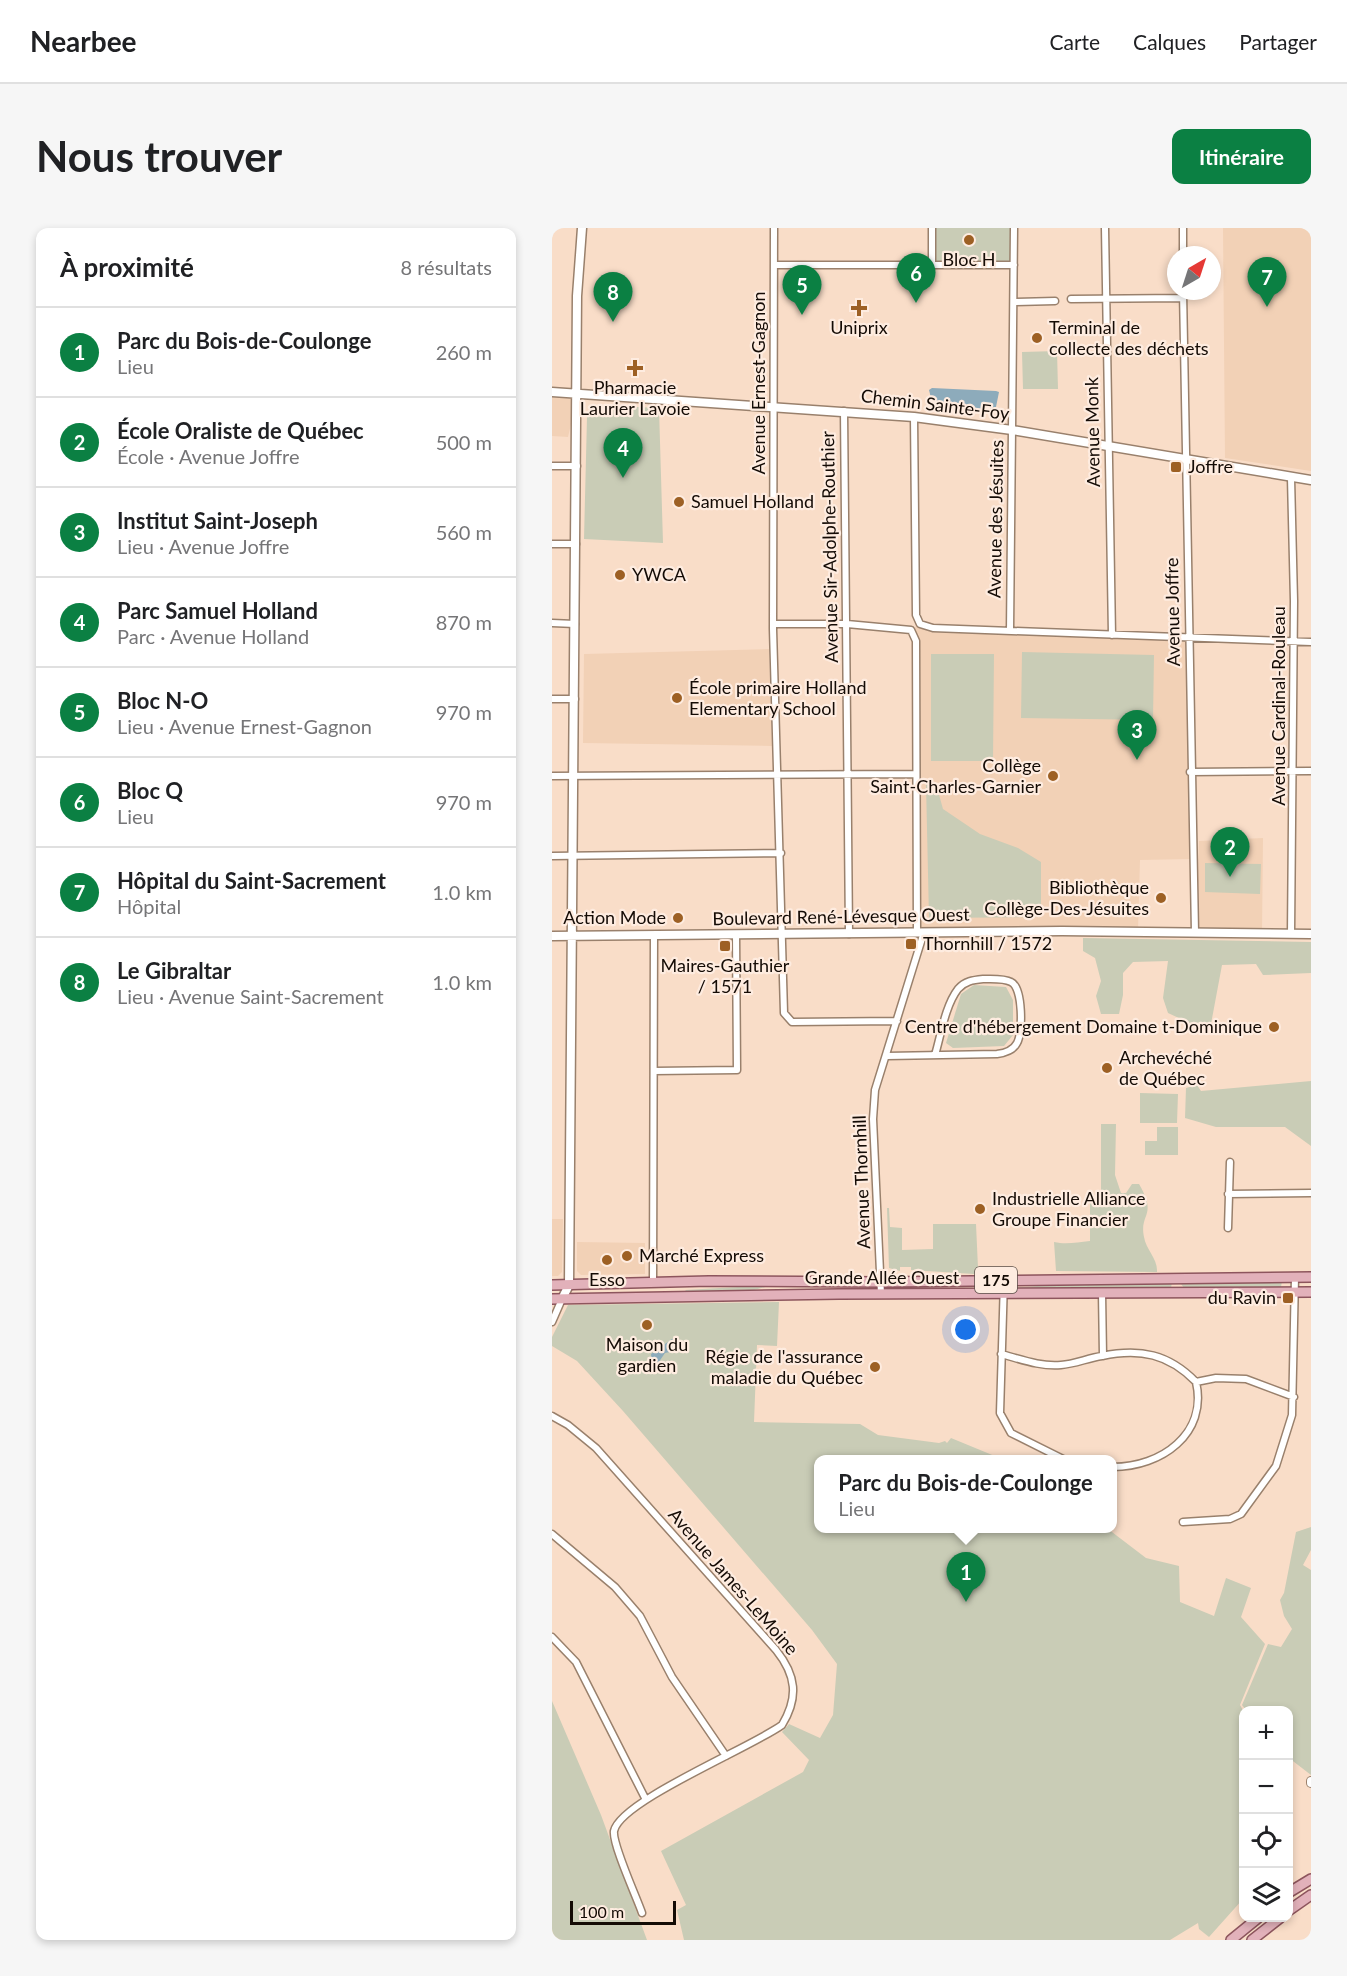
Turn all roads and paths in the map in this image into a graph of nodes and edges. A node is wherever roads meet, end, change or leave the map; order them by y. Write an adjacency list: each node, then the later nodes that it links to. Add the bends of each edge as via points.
1 (582, 228): 18 (main road, via 577,296)
2 (774, 228): 8 (street, Avenue Ernest-Gagnon)
3 (932, 228): 9 (street)
4 (1014, 228): 10 (street, Avenue des Jésuites)
5 (1105, 228): 13 (street, Avenue Monk)
6 (1183, 228): 7 (street)
7 (1183, 246)
8 (775, 265): 9 (street); 19 (street, Avenue Ernest-Gagnon)
9 (933, 265): 10 (street)
10 (1014, 265): 16 (street, Avenue des Jésuites)
11 (1167, 296): 13 (street)
12 (1071, 299): 13 (street)
13 (1107, 299): 23 (street, Avenue Monk)
14 (1183, 300): 24 (street, Avenue Joffre)
15 (1055, 301): 16 (street)
16 (1015, 302): 22 (street, Avenue des Jésuites)
17 (552, 392): 18 (main road, Chemin Sainte-Foy)
18 (578, 394): 19 (main road, Chemin Sainte-Foy); 26 (main road)
19 (773, 406): 20 (main road, Chemin Sainte-Foy); 33 (street, Avenue Ernest-Gagnon)
20 (844, 411): 21 (main road, Chemin Sainte-Foy); 34 (street, Avenue Sir-Adolphe-Routhier)
21 (914, 417): 22 (main road, Chemin Sainte-Foy); 35 (street, via 916,615 920,624)
22 (1012, 430): 23 (main road, Chemin Sainte-Foy); 35 (street, Avenue des Jésuites)
23 (1109, 448): 24 (main road, Chemin Sainte-Foy); 36 (street, Avenue Monk)
24 (1186, 461): 27 (main road, Chemin Sainte-Foy); 37 (street, Avenue Joffre)
25 (552, 466): 26 (street)
26 (577, 466): 30 (main road)
27 (1291, 478): 28 (main road, Chemin Sainte-Foy); 38 (street, Avenue Cardinal-Rouleau)
28 (1311, 480)
29 (552, 544): 30 (street)
30 (576, 544): 32 (main road)
31 (552, 623): 32 (street)
32 (575, 624): 41 (main road)
33 (773, 624): 34 (street); 47 (street, Avenue Ernest-Gagnon)
34 (847, 624): 45 (street, Avenue Thornhill, via 911,630 916,641); 46 (street, Avenue Sir-Adolphe-Routhier)
35 (1010, 631): 36 (street)
36 (1112, 635): 37 (street)
37 (1188, 637): 38 (street); 44 (street, Avenue Joffre)
38 (1292, 640): 39 (street); 42 (street, Avenue Cardinal-Rouleau)
39 (1311, 642)
40 (552, 699): 41 (street)
41 (575, 699): 49 (main road)
42 (1293, 771): 43 (street); 44 (street); 58 (street, Avenue Cardinal-Rouleau)
43 (1311, 771)
44 (1190, 772): 54 (street, Avenue Joffre)
45 (915, 774): 46 (street); 53 (street, Avenue Thornhill)
46 (849, 775): 47 (street); 57 (street, Avenue Sir-Adolphe-Routhier)
47 (778, 776): 49 (street); 50 (street, Avenue Ernest-Gagnon)
48 (552, 777): 49 (street)
49 (574, 777): 51 (main road)
50 (781, 853): 51 (street); 56 (street, Avenue Ernest-Gagnon)
51 (574, 855): 52 (street); 62 (main road)
52 (552, 856)
53 (921, 932): 54 (main road, Boulevard René-Lévesque Ouest); 57 (main road, Boulevard René-Lévesque Ouest); 63 (street, Avenue Thornhill)
54 (1195, 932): 58 (main road, Boulevard René-Lévesque Ouest)
55 (736, 934): 56 (main road, Boulevard René-Lévesque Ouest); 60 (main road, Boulevard René-Lévesque Ouest); 66 (street, via 737,1070)
56 (782, 934): 57 (main road, Boulevard René-Lévesque Ouest); 63 (street, Avenue Ernest-Gagnon, via 783,1013 787,1020)
57 (849, 934)
58 (1291, 934): 59 (main road, Boulevard René-Lévesque Ouest)
59 (1311, 934)
60 (654, 935): 62 (main road, Boulevard René-Lévesque Ouest); 66 (street)
61 (552, 936): 62 (main road, Boulevard René-Lévesque Ouest)
62 (573, 936): 78 (main road)
63 (897, 1021): 65 (street, Avenue Thornhill)
64 (935, 1055): 64 (street, via 997,1054 1011,1049 1021,1035 1016,986 1011,981 987,979 959,987); 65 (street)
65 (887, 1056): 75 (street, Avenue Thornhill, via 875,1090 873,1119)
66 (654, 1071): 76 (street)
67 (1230, 1162): 69 (street)
68 (1311, 1192): 69 (street)
69 (1228, 1194): 70 (street)
70 (1228, 1228)
71 (1295, 1277): 72 (main road, Grande Allée Ouest / 175); 73 (main road, Grande Allée Ouest / 175); 79 (street)
72 (1311, 1277)
73 (1177, 1278): 74 (main road, Grande Allée Ouest / 175); 83 (main road)
74 (1004, 1280): 75 (main road, Grande Allée Ouest / 175); 81 (street)
75 (881, 1282): 76 (main road, Grande Allée Ouest / 175); 84 (street, Avenue Thornhill)
76 (653, 1283): 78 (main road, Grande Allée Ouest / 175)
77 (552, 1286): 78 (main road, 175)
78 (569, 1286): 85 (main road)
79 (1295, 1292): 80 (main road, Grande Allée Ouest / 175); 83 (main road, Grande Allée Ouest / 175); 90 (street)
80 (1311, 1292)
81 (1004, 1293): 82 (main road, Grande Allée Ouest / 175); 84 (main road, Grande Allée Ouest / 175); 87 (street)
82 (1102, 1293): 83 (main road, Grande Allée Ouest / 175); 88 (street)
83 (1177, 1293)
84 (881, 1294): 85 (main road, Grande Allée Ouest / 175)
85 (557, 1299): 86 (street)
86 (552, 1322)
87 (1002, 1353): 88 (street, via 1036,1364 1059,1366); 92 (street, via 1000,1413 1011,1433)
88 (1103, 1356): 89 (street, via 1151,1354 1178,1365)
89 (1196, 1382): 90 (street, via 1246,1379); 93 (street, via 1198,1408 1191,1431 1179,1444 1164,1455)
90 (1294, 1397): 94 (street, via 1276,1466 1241,1514 1230,1519)
91 (552, 1416): 97 (street, Avenue James-LeMoine, via 596,1448 786,1663 794,1697 782,1725)
92 (1055, 1455)
93 (1117, 1467)
94 (1183, 1522)
95 (552, 1534): 97 (street, via 615,1587 640,1616 672,1677)
96 (552, 1636): 98 (street, via 576,1662)
97 (726, 1756): 98 (street, Avenue James-LeMoine)
98 (645, 1798): 105 (street, Avenue James-LeMoine, via 614,1831)
99 (1311, 1879): 100 (main road)
100 (1293, 1890)
101 (1311, 1895): 102 (main road)
102 (1301, 1902): 103 (street); 104 (main road)
103 (1311, 1903)
104 (1293, 1908)
105 (642, 1913)
106 (1252, 1922): 108 (main road)
107 (1274, 1922): 109 (main road)
108 (1231, 1940)
109 (1252, 1940)

